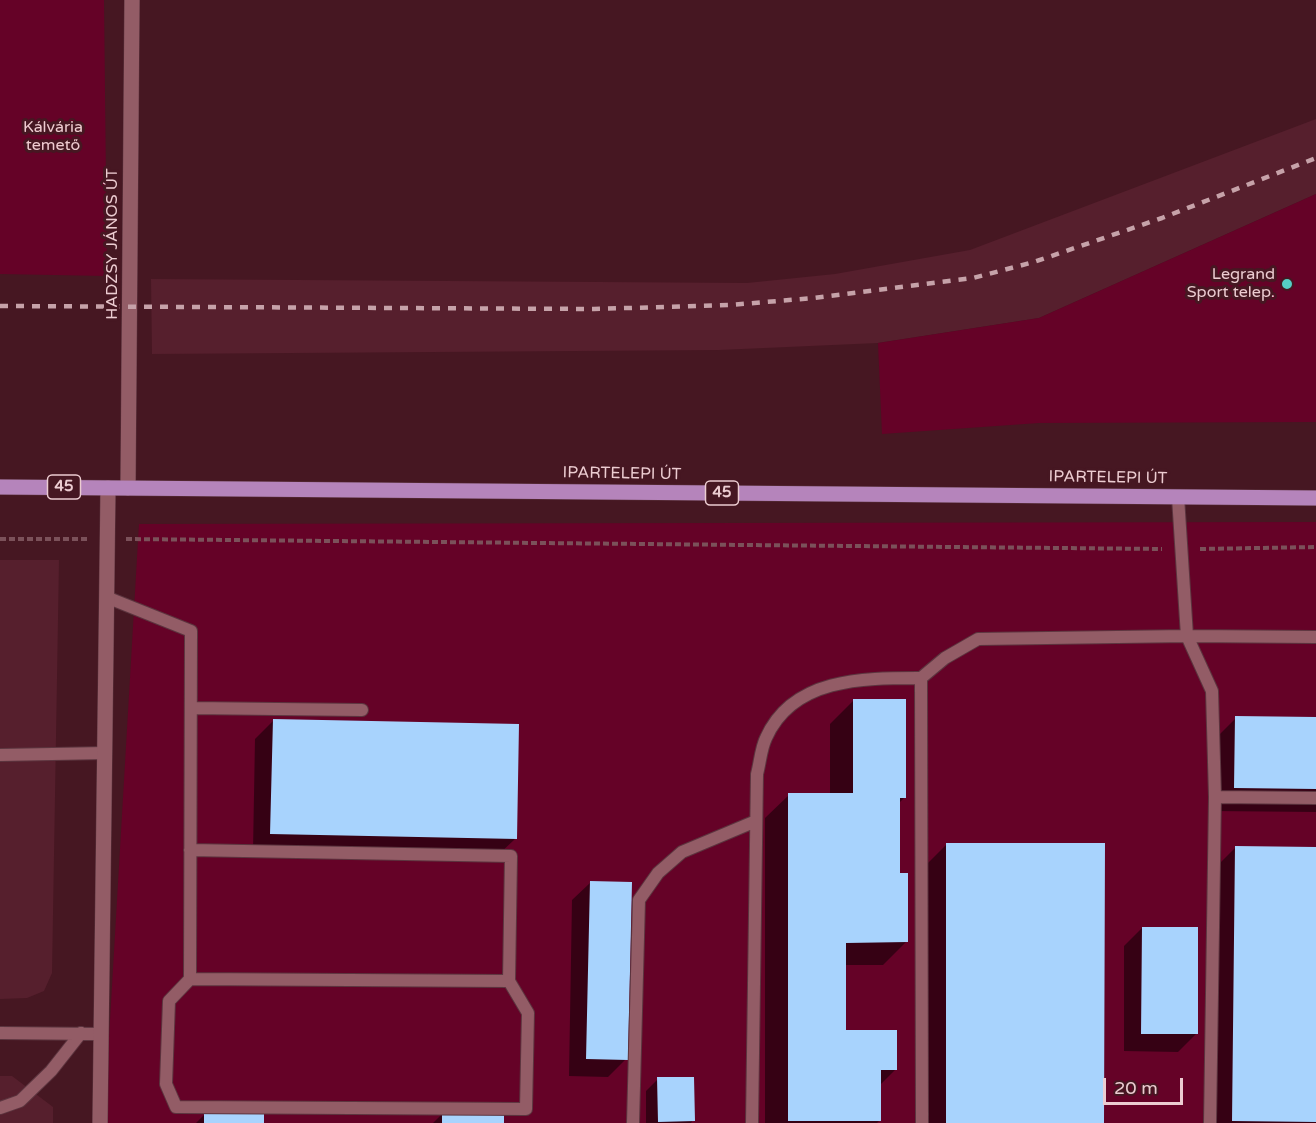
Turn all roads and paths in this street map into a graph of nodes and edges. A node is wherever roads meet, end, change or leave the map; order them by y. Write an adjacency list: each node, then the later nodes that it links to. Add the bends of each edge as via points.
1 (132, 0): 4 (street, HADZSY JÁNOS ÚT)
2 (0, 487): 3 (main road, IPARTELEPI ÚT / 45)
3 (108, 488): 4 (main road, IPARTELEPI ÚT / 45); 8 (street)
4 (128, 488): 5 (main road, IPARTELEPI ÚT / 45)
5 (1178, 497): 6 (main road, IPARTELEPI ÚT / 45); 10 (lane)
6 (1316, 498)
7 (0, 539): 8 (path)
8 (107, 540): 10 (path); 11 (street)
9 (1316, 547): 10 (path)
10 (1182, 549): 12 (lane)
11 (106, 597): 15 (lane, via 191,631); 17 (street)
12 (1187, 636): 13 (lane); 14 (lane, via 978,639); 19 (lane, via 1212,691)
13 (1316, 637)
14 (921, 678): 21 (lane, via 864,678 820,688 787,707 766,738 757,774); 32 (lane)
15 (190, 708): 16 (lane); 22 (lane)
16 (362, 710)
17 (105, 753): 18 (lane); 27 (street)
18 (0, 755)
19 (1215, 797): 20 (lane); 33 (lane)
20 (1316, 798)
21 (756, 821): 30 (lane, via 682,852 658,873 639,900); 31 (lane)
22 (190, 850): 23 (lane); 24 (lane, via 510,856)
23 (190, 979): 24 (lane); 24 (lane, via 169,1001 166,1084 176,1107 526,1109 528,1013)
24 (509, 981)
25 (0, 1033): 26 (lane)
26 (81, 1034): 27 (lane); 28 (lane, via 20,1101)
27 (101, 1034): 29 (street)
28 (0, 1108)
29 (100, 1123)
30 (633, 1123)
31 (752, 1123)
32 (922, 1123)
33 (1210, 1123)

